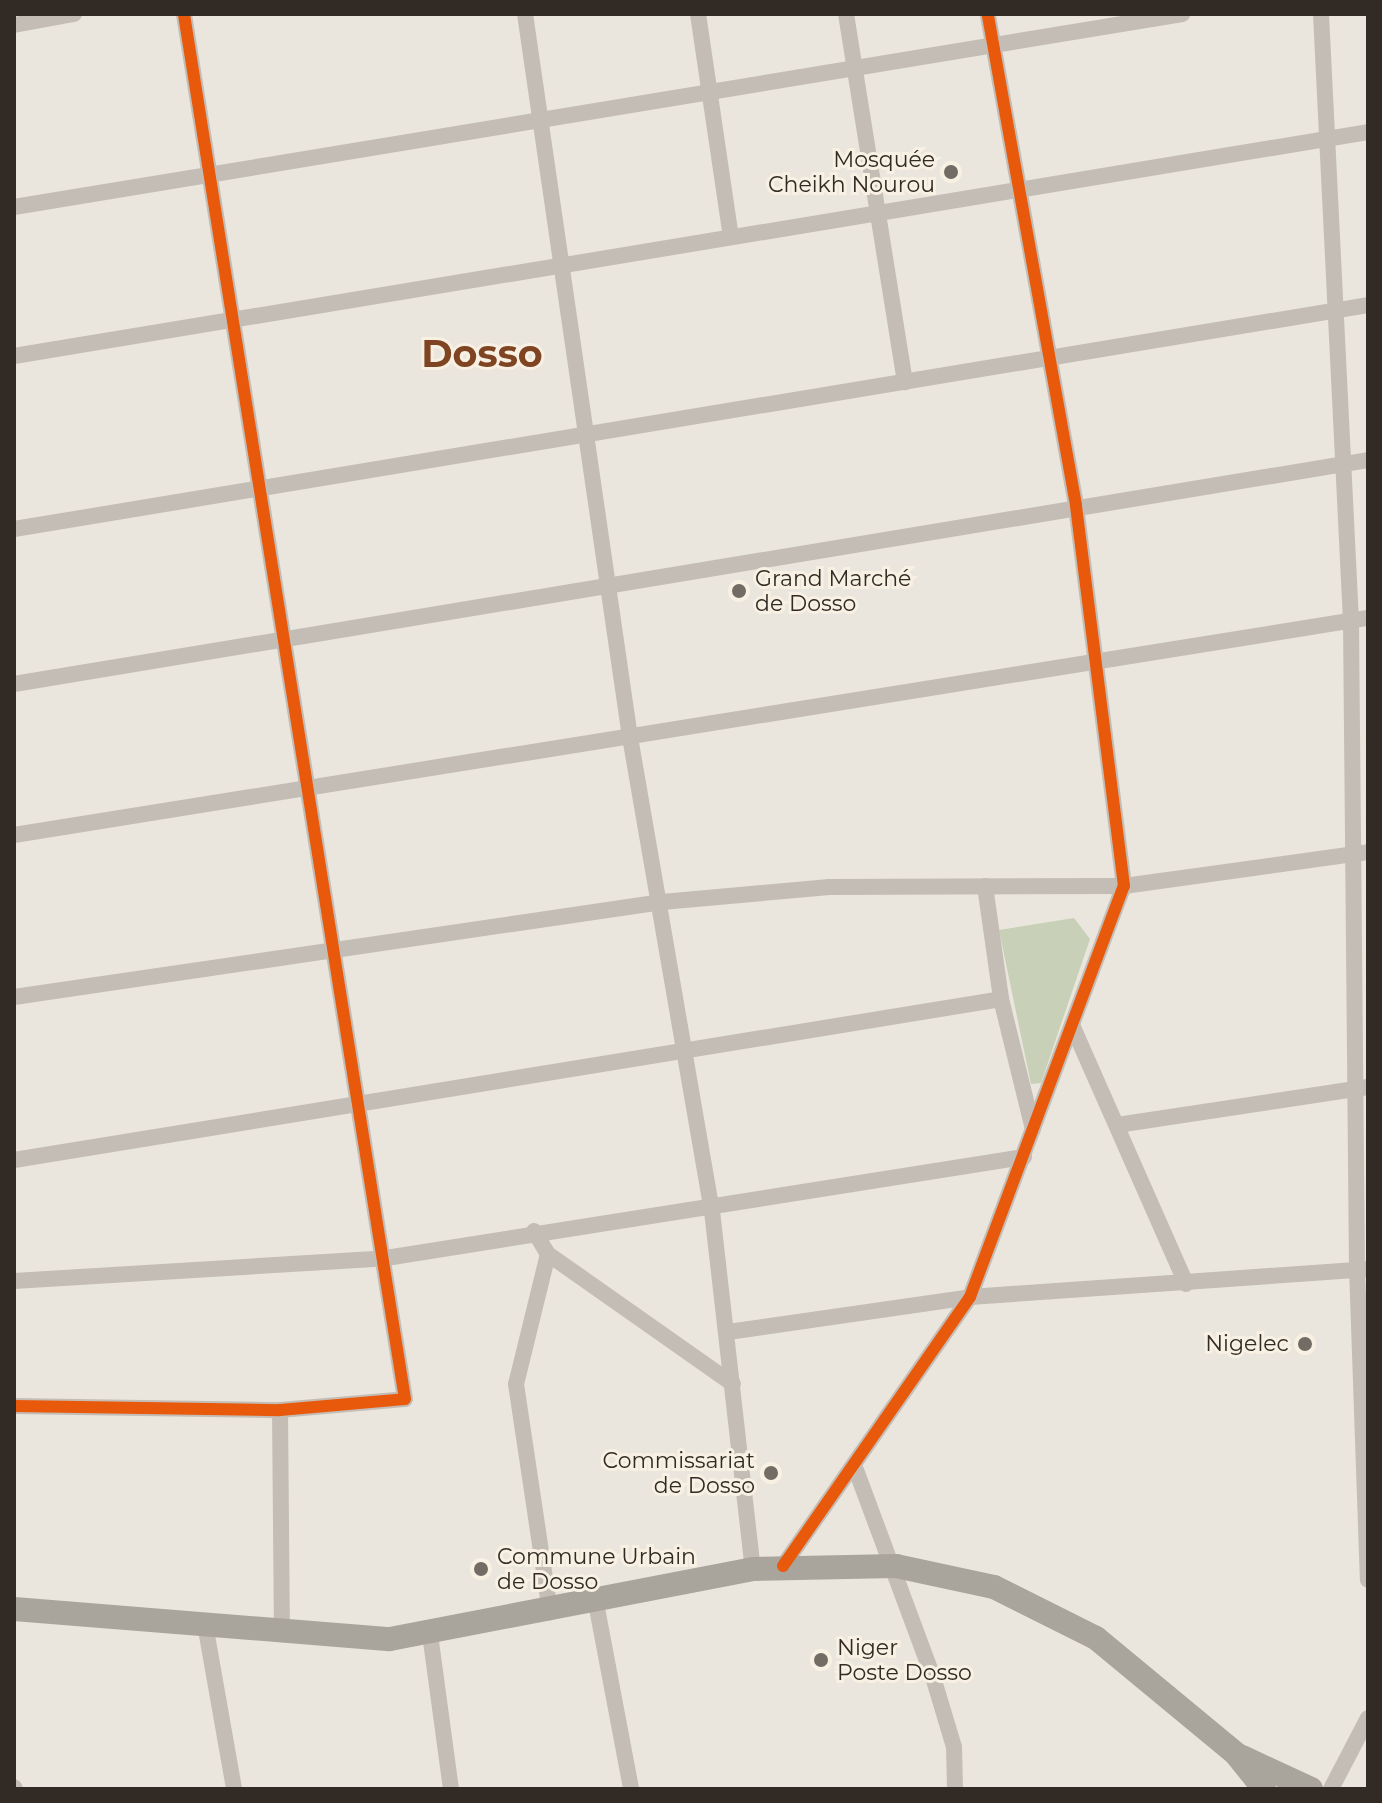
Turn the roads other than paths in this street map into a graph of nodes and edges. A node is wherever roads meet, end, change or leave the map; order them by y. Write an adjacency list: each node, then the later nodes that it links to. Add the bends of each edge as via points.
1 (74, 14): 9 (street)
2 (184, 14): 16 (street)
3 (525, 14): 13 (street)
4 (698, 14): 12 (street)
5 (846, 14): 11 (street)
6 (988, 14): 10 (street)
7 (1182, 14): 10 (street)
8 (1321, 14): 15 (street)
9 (14, 25)
10 (993, 42): 11 (street); 17 (street)
11 (855, 68): 12 (street); 19 (street)
12 (709, 93): 13 (street); 20 (street)
13 (541, 116): 16 (street); 21 (street)
14 (1368, 132): 15 (street)
15 (1328, 139): 17 (street); 23 (street)
16 (210, 175): 18 (street); 24 (street)
17 (1024, 185): 19 (street); 25 (street)
18 (14, 207)
19 (881, 212): 20 (street); 27 (street)
20 (731, 237): 21 (street)
21 (563, 266): 24 (street); 28 (street)
22 (1368, 305): 23 (street)
23 (1338, 310): 25 (street); 30 (street)
24 (233, 320): 26 (street); 31 (street)
25 (1050, 354): 27 (street); 32 (street)
26 (14, 356)
27 (905, 382): 28 (street)
28 (584, 436): 31 (street); 34 (street)
29 (1368, 460): 30 (street)
30 (1344, 464): 32 (street); 35 (street)
31 (261, 488): 33 (street); 36 (street)
32 (1076, 505): 34 (street); 37 (street)
33 (14, 529)
34 (609, 587): 36 (street); 39 (street)
35 (1360, 619): 37 (street); 42 (street)
36 (285, 639): 38 (street); 40 (street)
37 (1098, 662): 39 (street); 44 (street)
38 (14, 684)
39 (630, 737): 40 (street); 45 (street)
40 (309, 787): 41 (street); 46 (street)
41 (14, 835)
42 (1361, 853): 44 (street); 51 (street)
43 (985, 886): 44 (street); 45 (street, via 829,887); 48 (street)
44 (1124, 886): 49 (street)
45 (662, 902): 46 (street); 50 (street)
46 (334, 947): 47 (street); 52 (street)
47 (14, 997)
48 (1001, 999): 50 (street); 54 (street)
49 (1072, 1025): 53 (street); 54 (street)
50 (684, 1047): 52 (street); 57 (street)
51 (1362, 1088): 53 (street); 61 (street)
52 (360, 1102): 56 (street); 60 (street)
53 (1117, 1125): 63 (street)
54 (1033, 1129): 55 (street)
55 (1024, 1157): 57 (street); 64 (street)
56 (14, 1160)
57 (712, 1211): 58 (street); 65 (street)
58 (534, 1231): 59 (street); 60 (street)
59 (548, 1254): 66 (street); 77 (street, via 516,1384)
60 (386, 1258): 62 (street); 68 (street, via 405,1399)
61 (1362, 1268): 63 (street); 69 (street)
62 (14, 1281)
63 (1186, 1284): 64 (street)
64 (970, 1297): 65 (street); 70 (street)
65 (728, 1332): 66 (street)
66 (733, 1384): 73 (street)
67 (14, 1406): 68 (street)
68 (280, 1410): 79 (street)
69 (1366, 1447): 74 (street)
70 (856, 1470): 71 (street); 72 (street)
71 (783, 1566): 72 (highway); 73 (highway)
72 (896, 1566): 82 (highway, via 1040,1605 1096,1638); 86 (street, via 954,1747)
73 (753, 1569): 75 (highway)
74 (1368, 1580)
75 (596, 1603): 77 (highway); 85 (street)
76 (14, 1609): 78 (highway)
77 (550, 1612): 80 (highway)
78 (205, 1624): 79 (highway); 83 (street)
79 (282, 1632): 80 (highway, via 390,1639)
80 (430, 1634): 84 (street)
81 (1368, 1718): 89 (street)
82 (1236, 1754): 87 (highway); 88 (highway)
83 (234, 1789)
84 (451, 1789)
85 (631, 1789)
86 (955, 1789)
87 (1264, 1789)
88 (1311, 1789)
89 (1331, 1789)

